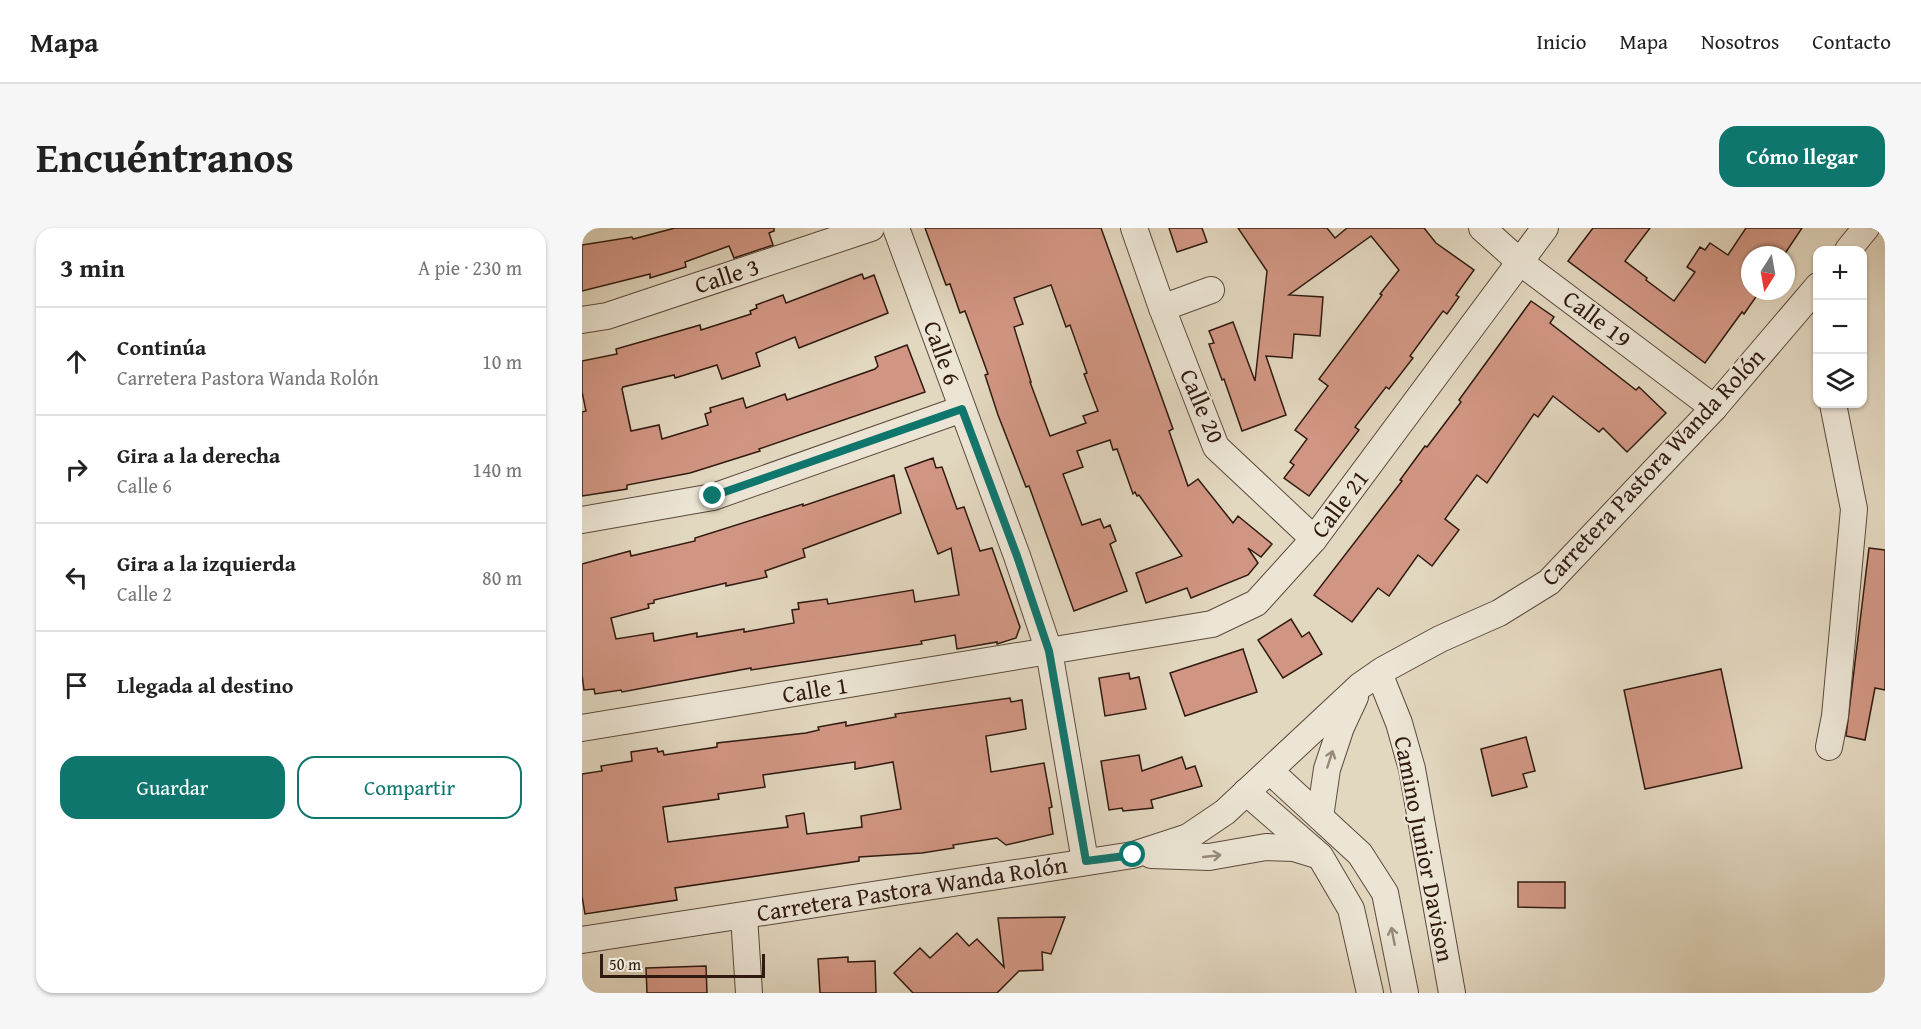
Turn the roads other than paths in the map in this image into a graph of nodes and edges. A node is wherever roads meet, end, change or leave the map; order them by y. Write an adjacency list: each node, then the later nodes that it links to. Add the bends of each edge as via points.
1 (871, 228): 12 (street, Calle 3, via 607,316)
2 (896, 228): 15 (street, Calle 6)
3 (1134, 228): 11 (street, Calle 20)
4 (1482, 228): 8 (street, Calle 19)
5 (1545, 228): 8 (street, Calle 21)
6 (1866, 228): 7 (street)
7 (1851, 246)
8 (1520, 262): 13 (street, Calle 19); 17 (street, Calle 21)
9 (1211, 290): 11 (street)
10 (1813, 292): 13 (street, Carretera Pastora Wanda Rolón)
11 (1162, 308): 17 (street, Calle 20, via 1216,447)
12 (582, 320)
13 (1714, 408): 19 (street, Carretera Pastora Wanda Rolón, via 1549,582 1499,613 1440,639)
14 (1834, 408): 21 (street, via 1854,509)
15 (962, 409): 16 (street, via 713,496); 18 (street, Calle 6)
16 (582, 520)
17 (1314, 539): 18 (street, Calle 21, via 1256,603 1212,624)
18 (1049, 651): 20 (street, Calle 1); 27 (street, Calle 6)
19 (1369, 680): 22 (street, Carretera Pastora Wanda Rolón, via 1350,693); 24 (street, one-way to 19, via 1327,769 1341,727); 33 (street, Camino Junior Davison, via 1399,723 1412,769)
20 (582, 728)
21 (1829, 747)
22 (1270, 771): 23 (street, Carretera Pastora Wanda Rolón); 24 (street)
23 (1246, 792): 25 (street, Carretera Pastora Wanda Rolón, via 1188,837); 26 (street)
24 (1320, 817): 32 (street, one-way to 24, via 1385,894 1360,854)
25 (1133, 855): 26 (street, one-way to 26, via 1209,857 1266,847 1294,848); 27 (street, Carretera Pastora Wanda Rolón)
26 (1320, 856): 31 (street, via 1351,909)
27 (1086, 861): 28 (street, Carretera Pastora Wanda Rolón)
28 (744, 916): 29 (street, Carretera Pastora Wanda Rolón); 30 (street)
29 (582, 940)
30 (749, 993)
31 (1370, 993)
32 (1405, 993)
33 (1452, 993)

